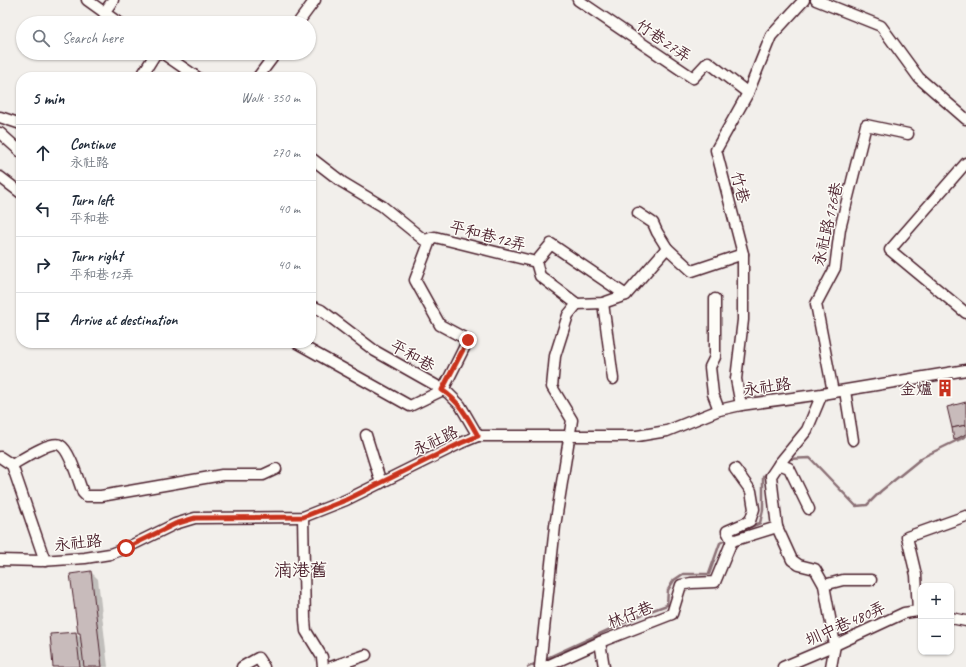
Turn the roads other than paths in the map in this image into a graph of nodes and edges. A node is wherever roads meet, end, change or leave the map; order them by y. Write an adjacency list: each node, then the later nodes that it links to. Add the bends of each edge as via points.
1 (87, 0): 7 (street)
2 (113, 0): 7 (street)
3 (315, 0): 9 (street)
4 (578, 0): 16 (street, 竹巷27弄, via 693,78 708,62)
5 (804, 0): 16 (street, 竹巷, via 771,36)
6 (816, 0): 18 (street, via 881,26 919,78)
7 (104, 12): 8 (street)
8 (109, 16)
9 (303, 16)
10 (152, 60): 13 (street)
11 (172, 60): 14 (street)
12 (271, 60): 15 (street)
13 (144, 72)
14 (190, 72)
15 (262, 72)
16 (748, 94): 30 (street, 竹巷, via 716,150)
17 (0, 117): 19 (street)
18 (966, 119)
19 (16, 122)
20 (0, 133): 22 (street)
21 (908, 134): 43 (street, 永社路176巷, via 866,125 840,229 835,268 816,304)
22 (16, 147)
23 (316, 162): 28 (street, 平和巷12弄, via 342,182 382,206 424,240)
24 (966, 164): 37 (street, via 890,250)
25 (0, 177): 26 (street)
26 (16, 190)
27 (638, 213): 29 (street, via 653,222)
28 (431, 238): 31 (street, 平和巷12弄); 41 (street, 平和巷12弄, via 415,280 440,324 468,340)
29 (668, 248): 30 (street, via 692,271); 32 (street)
30 (743, 254): 45 (street, 竹巷, via 743,320 736,379)
31 (536, 262): 32 (street, 平和巷12弄, via 551,244); 35 (street, via 540,276)
32 (626, 295): 34 (street)
33 (715, 299): 46 (street, via 715,357 710,367 713,394)
34 (603, 303): 35 (street); 40 (street)
35 (577, 304): 49 (street, via 568,315 555,356 552,387 572,420)
36 (316, 308): 41 (street, 平和巷, via 375,351)
37 (966, 314)
38 (306, 348): 41 (street, via 410,406)
39 (966, 370): 42 (street, 永社路)
40 (613, 379)
41 (442, 390): 48 (street, 平和巷, via 460,405)
42 (844, 391): 43 (street, 永社路); 50 (street)
43 (833, 392): 44 (street, 永社路)
44 (822, 394): 45 (street, 永社路); 52 (street, via 807,430)
45 (741, 405): 46 (street, 永社路)
46 (719, 410): 49 (street, 永社路, via 667,431 637,436)
47 (366, 435): 56 (street)
48 (478, 436): 49 (street, 永社路); 56 (street, 永社路)
49 (569, 436): 77 (street, via 555,526)
50 (853, 440)
51 (0, 457): 53 (street)
52 (782, 460): 57 (street, via 790,468); 60 (street, via 771,476)
53 (12, 465): 54 (street, via 49,445 61,445 68,454 86,496 101,496 222,475 263,475); 63 (street)
54 (276, 469)
55 (735, 469): 61 (street, via 751,491 754,509 750,520 727,531)
56 (381, 483): 59 (street, 永社路)
57 (809, 509)
58 (966, 516): 66 (street, via 907,537)
59 (303, 517): 63 (street, 永社路, via 195,518 175,524 110,554); 75 (street, via 306,631 322,657)
60 (777, 527): 61 (street); 65 (street, via 792,560 799,565 815,569)
61 (732, 541): 70 (street, 林仔巷, via 715,582 681,585 672,614)
62 (0, 560): 63 (street, 永社路)
63 (45, 561)
64 (872, 580): 65 (street, via 843,580)
65 (824, 584): 71 (street)
66 (918, 593)
67 (918, 611): 71 (street, 圳中巷480弄, via 904,613)
68 (954, 619): 69 (street)
69 (966, 621)
70 (600, 642): 78 (street, 林仔巷); 79 (street)
71 (835, 645): 80 (street, 圳中巷480弄); 81 (street)
72 (366, 655): 76 (street)
73 (242, 667): 74 (street, via 258,658)
74 (264, 667)
75 (323, 667)
76 (331, 667)
77 (540, 667)
78 (545, 667)
79 (604, 667)
80 (783, 667)
81 (830, 667)

